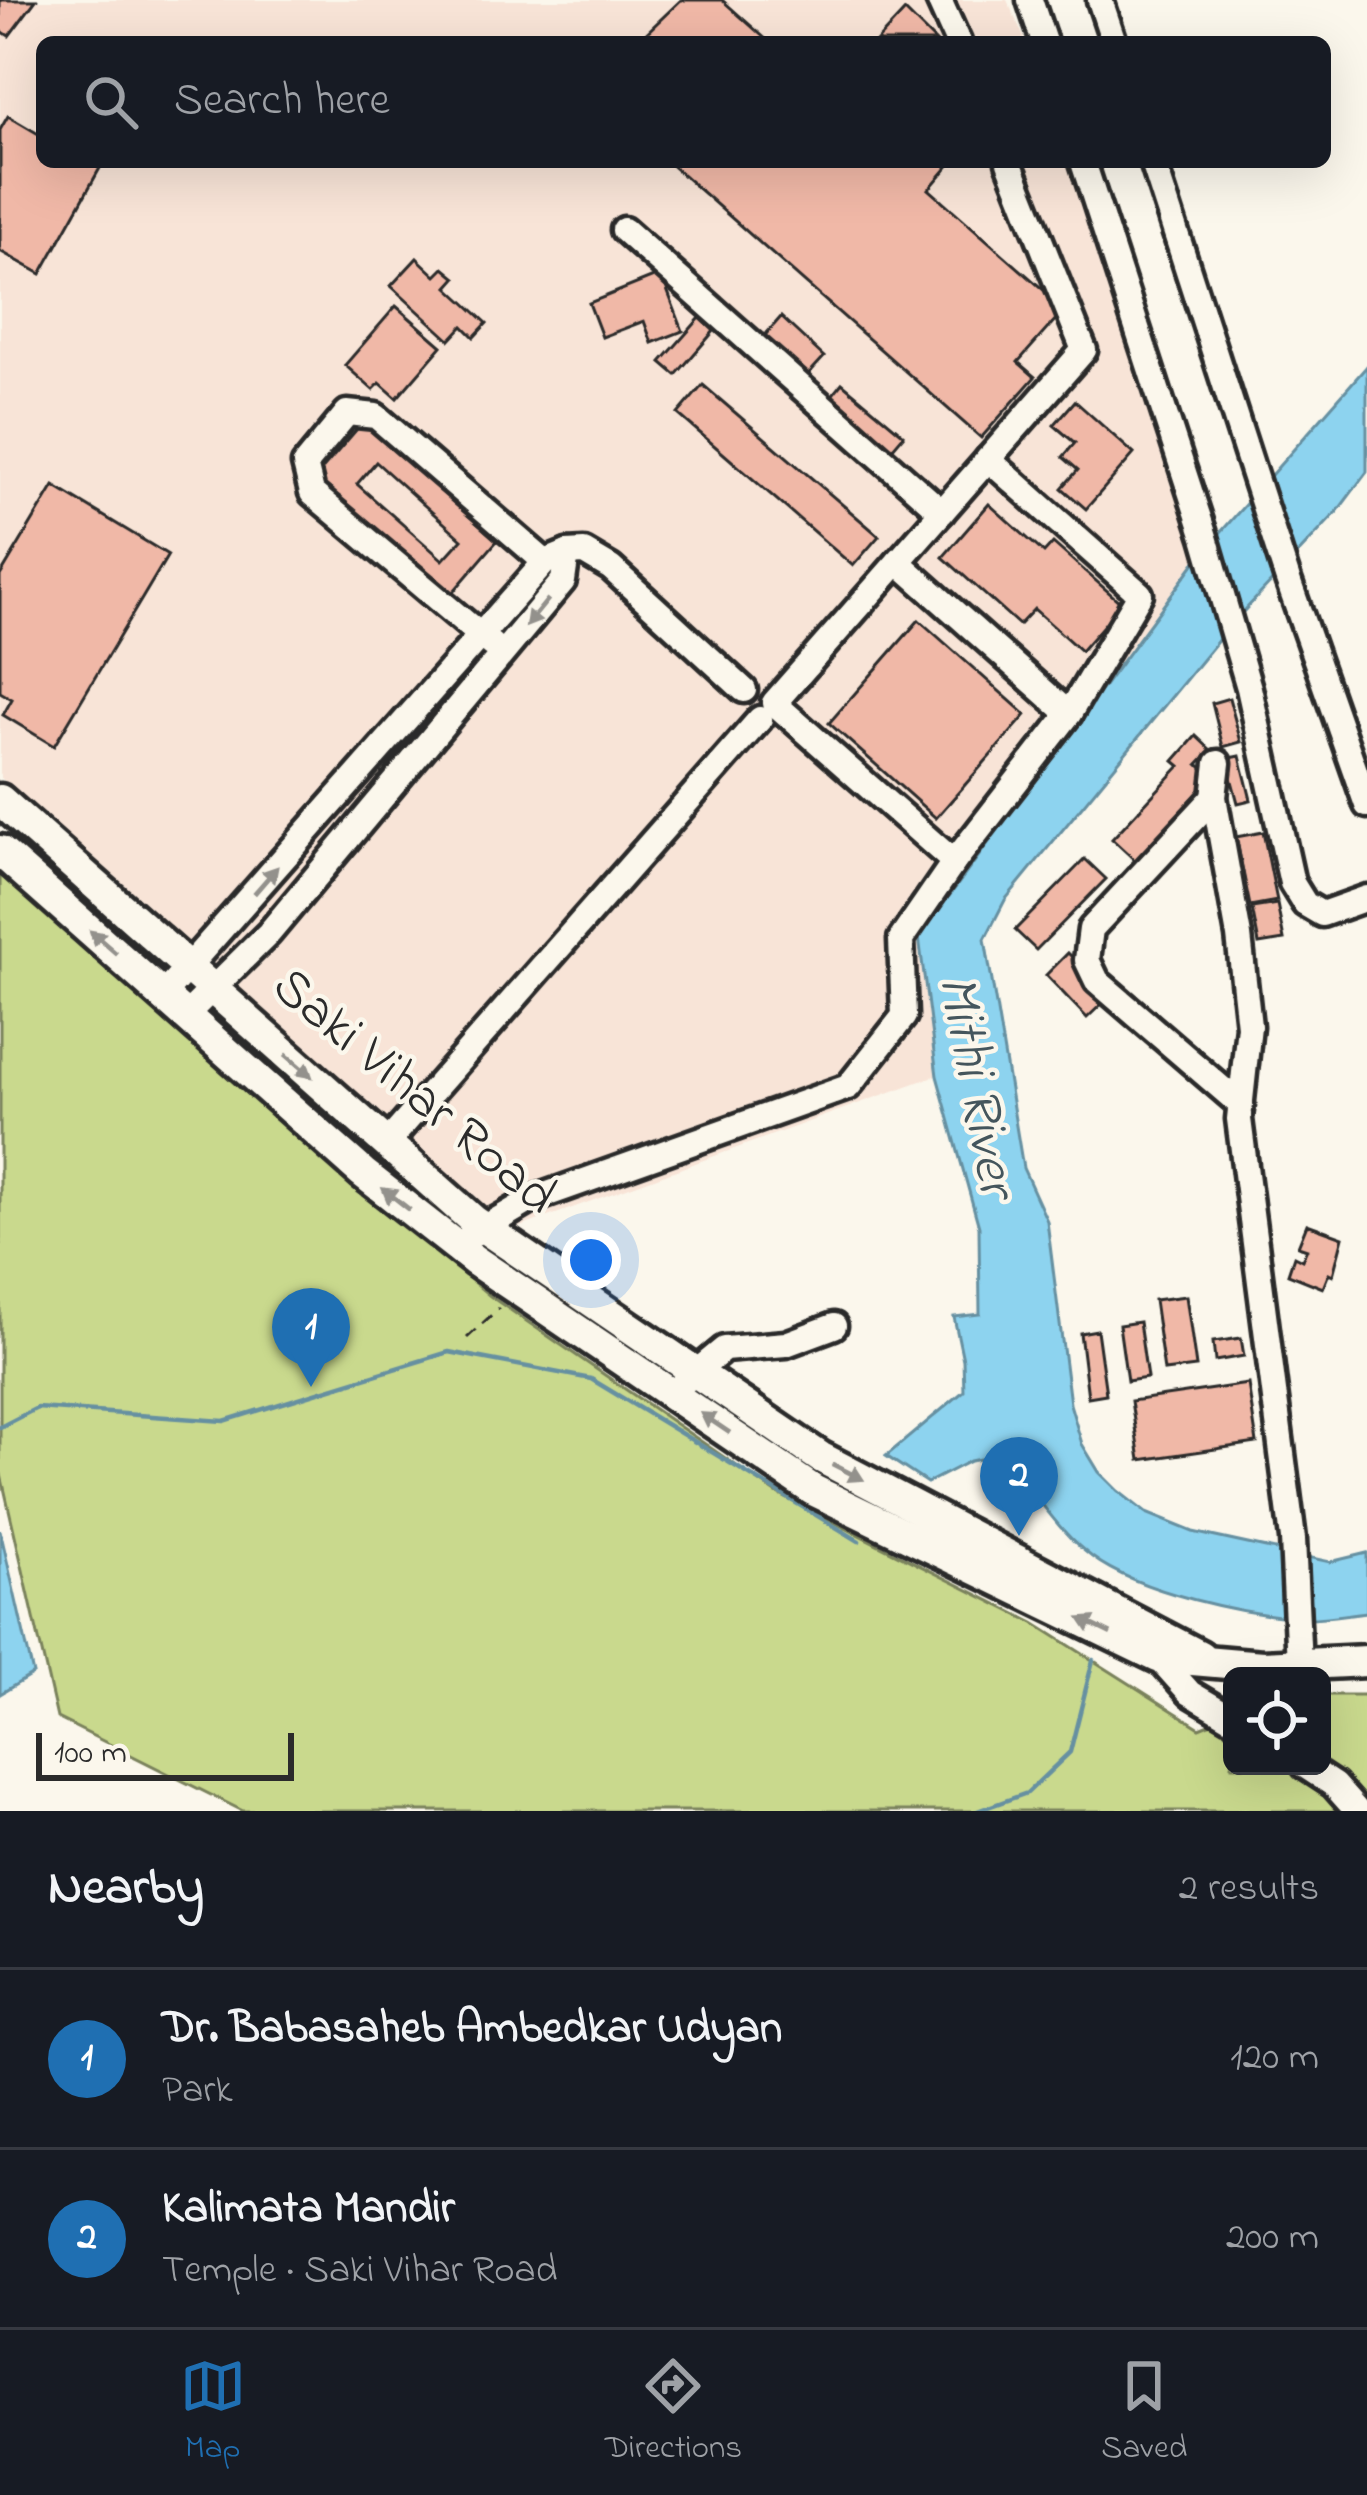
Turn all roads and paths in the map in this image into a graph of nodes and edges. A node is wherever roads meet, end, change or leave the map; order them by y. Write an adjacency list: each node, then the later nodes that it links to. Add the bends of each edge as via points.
1 (939, 0): 4 (street)
2 (1100, 0): 6 (street)
3 (1030, 3): 5 (street)
4 (955, 36)
5 (1042, 36)
6 (1112, 36)
7 (1011, 168): 11 (street, via 1084,350)
8 (1085, 168): 30 (street, via 1249,688 1292,883 1322,914)
9 (1155, 168): 25 (street)
10 (624, 230): 12 (street)
11 (988, 459): 12 (street); 18 (street, via 1140,594)
12 (942, 512): 14 (street)
13 (556, 558): 15 (street); 15 (street, via 376,416 347,413 339,420 304,464 312,493); 16 (street, one-way to 16, via 563,581); 17 (street, via 584,552 611,568)
14 (898, 562): 18 (street); 28 (street, via 774,703)
15 (481, 637): 16 (street); 19 (street)
16 (503, 654): 21 (street)
17 (744, 690)
18 (1069, 714): 28 (street)
19 (410, 718): 21 (street); 26 (street)
20 (760, 719): 34 (street)
21 (435, 737): 29 (street)
22 (1218, 764): 23 (street)
23 (1214, 797): 33 (street, via 1249,1026); 33 (street, via 1091,929 1087,961 1097,981)
24 (2, 804): 31 (main road, Saki Vihar Road)
25 (1367, 805)
26 (298, 844): 29 (street); 31 (street, one-way to 26)
27 (0, 851): 32 (main road, Saki Vihar Road, one-way to 27)
28 (954, 862): 35 (street, via 902,939 904,1016 848,1087 531,1200)
29 (325, 867): 31 (street, via 268,933)
30 (1367, 898)
31 (200, 978): 32 (street); 34 (main road, Saki Vihar Road, one-way to 34)
32 (174, 1005): 36 (main road, Saki Vihar Road, one-way to 32)
33 (1241, 1105): 43 (street, via 1293,1540)
34 (387, 1143): 35 (main road, Saki Vihar Road)
35 (483, 1228): 36 (street); 40 (main road, Saki Vihar Road)
36 (455, 1245): 37 (main road, Saki Vihar Road)
37 (516, 1288): 39 (path); 40 (main road, Saki Vihar Road)
38 (834, 1326): 40 (street, via 786,1344 724,1348)
39 (467, 1338)
40 (683, 1383): 41 (main road, Saki Vihar Road, via 768,1440 820,1457 889,1510)
41 (1161, 1646): 43 (main road, Saki Vihar Road, via 1205,1659); 44 (street, via 1190,1694)
42 (1367, 1661): 43 (main road)
43 (1299, 1665)
44 (1223, 1713)
45 (1319, 1775): 46 (street)
46 (1358, 1811)

